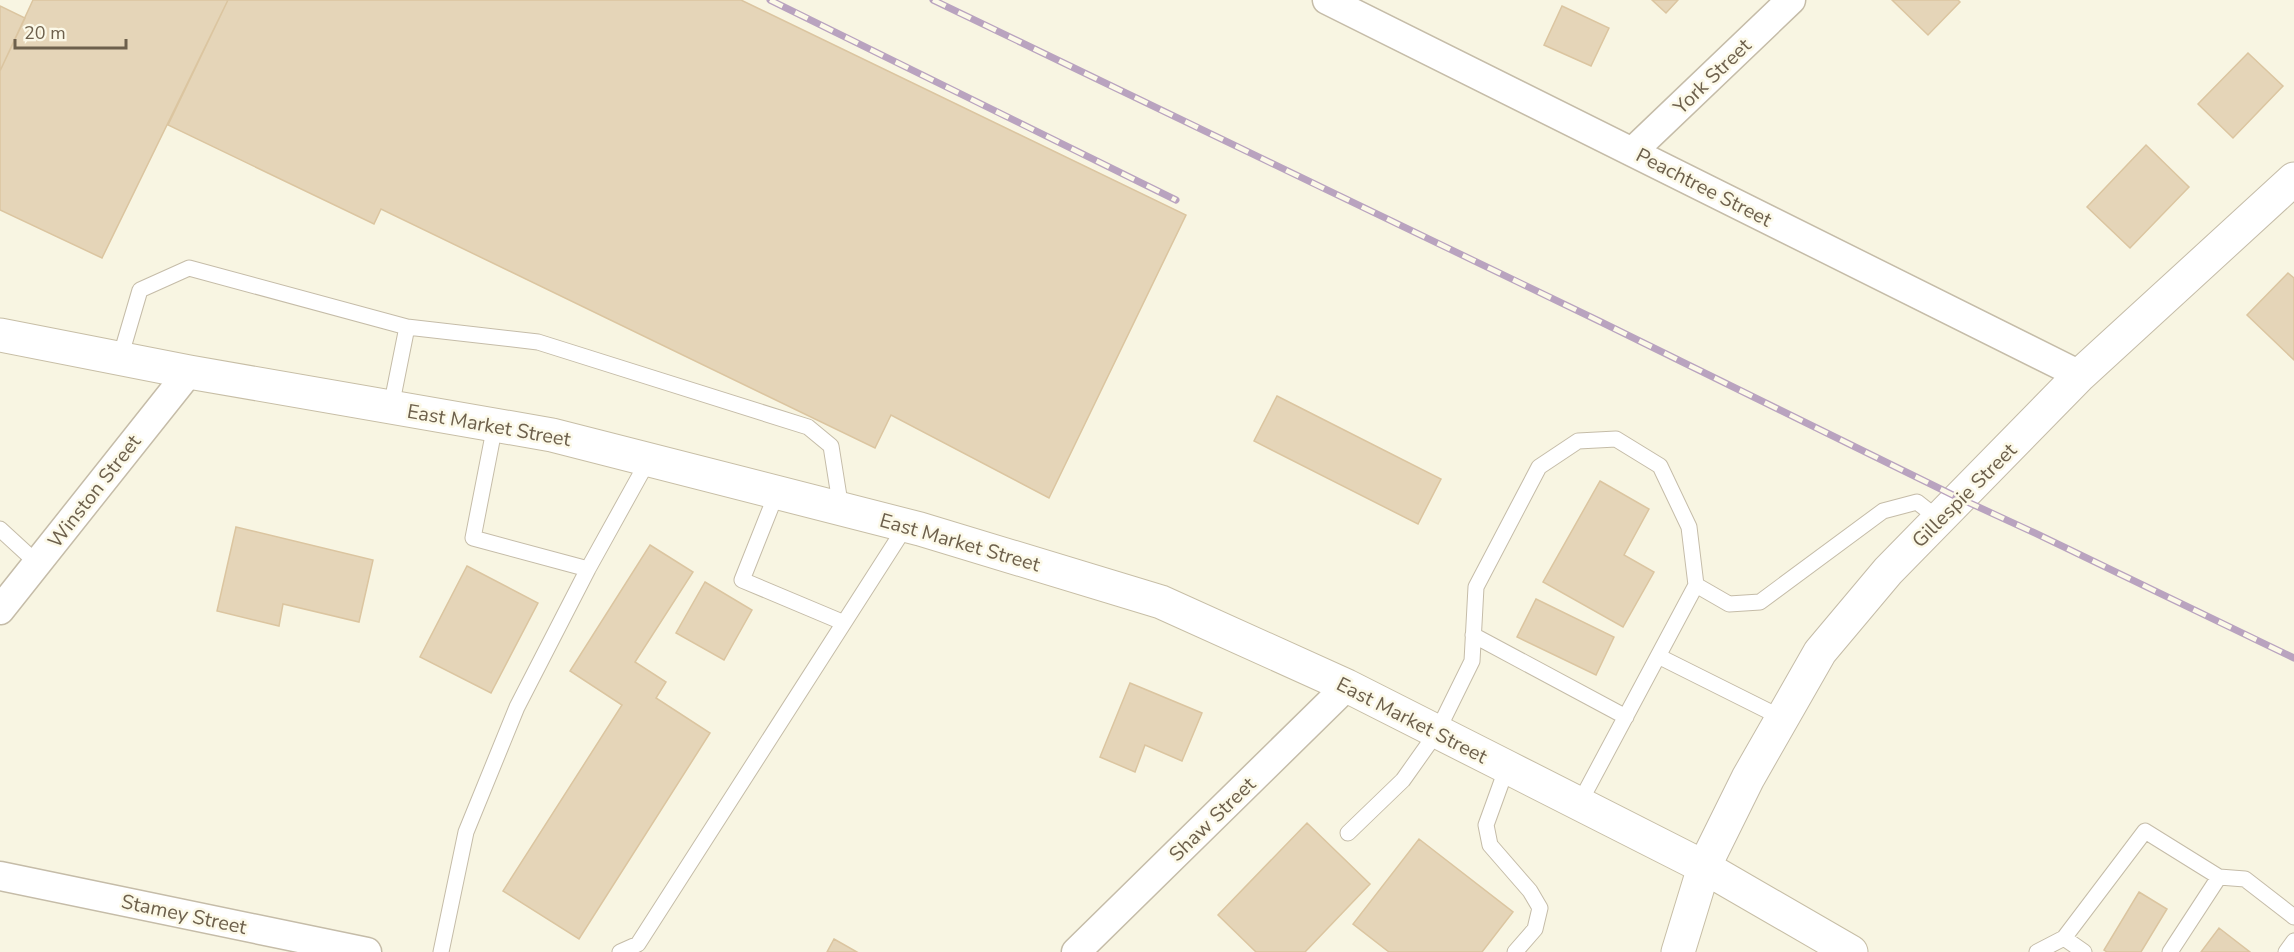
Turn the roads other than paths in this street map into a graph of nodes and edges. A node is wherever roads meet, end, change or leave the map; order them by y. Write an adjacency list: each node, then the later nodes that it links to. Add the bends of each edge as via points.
1 (1327, 0): 3 (street, Peachtree Street)
2 (1791, 0): 3 (street, York Street)
3 (1633, 152): 9 (street, Peachtree Street)
4 (2294, 179): 9 (main road, Gillespie Street)
5 (407, 327): 7 (lane, via 189,268 140,290); 10 (lane); 14 (lane, via 538,342 808,427 831,447)
6 (0, 335): 7 (main road, East Market Street)
7 (120, 358): 8 (main road, East Market Street)
8 (189, 372): 10 (main road, East Market Street); 18 (street, Winston Street)
9 (2080, 375): 15 (main road, Gillespie Street)
10 (391, 407): 11 (main road, East Market Street)
11 (495, 425): 12 (main road, East Market Street); 19 (lane, via 473,538)
12 (649, 459): 13 (main road, East Market Street); 19 (lane)
13 (777, 492): 14 (main road, East Market Street); 22 (lane, via 742,580)
14 (841, 509): 16 (main road, East Market Street)
15 (1940, 520): 20 (lane, via 1917,502 1883,511 1760,602 1729,604); 27 (main road, Gillespie Street, via 1888,571 1820,652)
16 (906, 526): 22 (lane); 25 (main road, East Market Street, via 1161,602)
17 (0, 529): 18 (lane)
18 (37, 563): 21 (street, Winston Street)
19 (588, 569): 40 (lane, via 517,707 466,832)
20 (1696, 585): 23 (lane, via 1689,527 1660,466 1616,439 1578,441 1539,467 1476,587); 24 (lane)
21 (0, 610)
22 (843, 622): 38 (lane)
23 (1473, 635): 26 (lane); 28 (lane, via 1472,661)
24 (1658, 656): 26 (lane); 27 (lane)
25 (1347, 686): 28 (main road, East Market Street); 42 (street, Shaw Street)
26 (1626, 717): 30 (lane)
27 (1782, 718): 32 (main road, Gillespie Street)
28 (1437, 732): 29 (main road, East Market Street); 31 (lane, via 1403,780)
29 (1507, 767): 30 (main road, East Market Street); 43 (lane, via 1486,825 1490,845 1540,908 1535,929)
30 (1579, 804): 32 (main road, East Market Street)
31 (1347, 832)
32 (1704, 867): 44 (main road, Gillespie Street); 45 (main road, East Market Street)
33 (0, 876): 39 (street, Stamey Street)
34 (2219, 877): 35 (lane, via 2245,879); 36 (lane, via 2145,831); 48 (lane)
35 (2294, 917)
36 (2064, 938): 46 (lane); 47 (lane)
37 (2294, 941): 49 (lane)
38 (641, 948): 41 (lane)
39 (367, 952)
40 (441, 952)
41 (620, 952)
42 (1076, 952)
43 (1515, 952)
44 (1678, 952)
45 (1851, 952)
46 (2037, 952)
47 (2084, 952)
48 (2170, 952)
49 (2286, 952)

